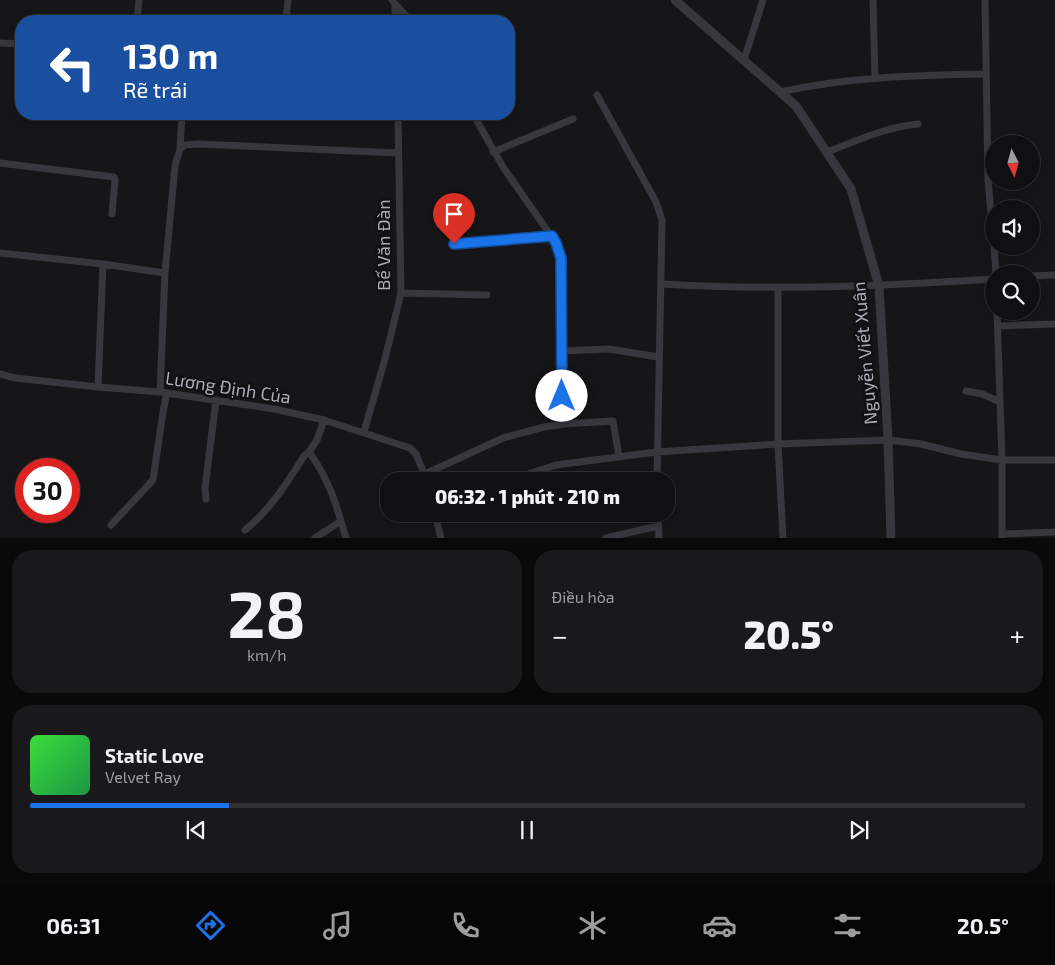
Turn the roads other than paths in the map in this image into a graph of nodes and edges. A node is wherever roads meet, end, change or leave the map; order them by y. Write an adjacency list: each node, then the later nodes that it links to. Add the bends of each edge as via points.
1 (139, 0): 8 (street)
2 (288, 0): 9 (street)
3 (676, 0): 14 (street, Nguyễn Viết Xuân)
4 (763, 0): 14 (street)
5 (873, 0): 16 (street)
6 (985, 0): 15 (street)
7 (394, 2): 10 (street); 11 (street)
8 (138, 15)
9 (287, 15)
10 (395, 15)
11 (406, 15)
12 (0, 43): 13 (street)
13 (15, 44)
14 (744, 60): 17 (street, Nguyễn Viết Xuân)
15 (986, 74): 16 (street); 29 (street)
16 (875, 77): 17 (street)
17 (780, 92): 26 (street, Nguyễn Viết Xuân, via 796,106)
18 (596, 95): 39 (street, via 659,210 663,231)
19 (573, 119): 25 (street)
20 (182, 120): 24 (street)
21 (398, 120): 27 (street, Bế Văn Đàn)
22 (476, 120): 25 (street)
23 (918, 124): 26 (street, via 884,131)
24 (180, 149): 27 (street, via 198,144); 35 (street, via 175,166)
25 (493, 152): 31 (street)
26 (827, 152): 40 (street, Nguyễn Viết Xuân, via 851,189)
27 (398, 153): 42 (street, Bế Văn Đàn)
28 (0, 163): 30 (street, via 114,177)
29 (990, 200)
30 (112, 214)
31 (552, 236): 32 (street); 47 (street, via 561,258)
32 (454, 244)
33 (0, 252): 34 (street)
34 (103, 264): 35 (street); 50 (street)
35 (165, 273): 52 (street)
36 (1055, 275): 37 (street)
37 (1040, 276)
38 (985, 280): 40 (street)
39 (661, 284): 41 (street); 48 (street)
40 (879, 286): 41 (street); 58 (street, Nguyễn Viết Xuân)
41 (778, 288): 59 (street)
42 (401, 294): 43 (street); 57 (street, Bế Văn Đàn)
43 (486, 295)
44 (998, 320): 46 (street)
45 (1055, 324): 46 (street)
46 (998, 326): 54 (street)
47 (562, 351): 48 (street, via 609,349); 56 (street)
48 (658, 357): 61 (street)
49 (0, 374): 50 (street, Lương Định Của)
50 (98, 388): 52 (street, Lương Định Của)
51 (966, 391): 54 (street)
52 (164, 392): 53 (street, Lương Định Của); 73 (street, via 153,480)
53 (216, 400): 55 (street, Lương Định Của); 69 (street)
54 (1000, 402): 63 (street)
55 (324, 420): 57 (street, Lương Định Của); 60 (street)
56 (564, 424): 62 (street, via 613,421); 66 (street, via 503,438)
57 (364, 432): 65 (street, Lương Định Của, via 410,448)
58 (888, 440): 59 (street); 63 (street); 84 (street, Nguyễn Viết Xuân)
59 (778, 444): 61 (street); 83 (street)
60 (309, 452): 70 (street, via 326,479); 75 (street, via 269,507)
61 (656, 452): 62 (street); 68 (street)
62 (619, 456): 67 (street, via 556,465)
63 (1002, 460): 64 (street); 77 (street)
64 (1055, 460)
65 (424, 472)
66 (438, 472)
67 (534, 472)
68 (657, 472)
69 (206, 499)
70 (341, 521): 78 (street); 79 (street)
71 (437, 522): 80 (street)
72 (658, 522): 74 (street)
73 (111, 525)
74 (658, 526): 81 (street); 82 (street)
75 (245, 530)
76 (1054, 532): 77 (street)
77 (1002, 536)
78 (315, 538)
79 (346, 538)
80 (441, 538)
81 (606, 538)
82 (659, 538)
83 (783, 538)
84 (891, 538)

